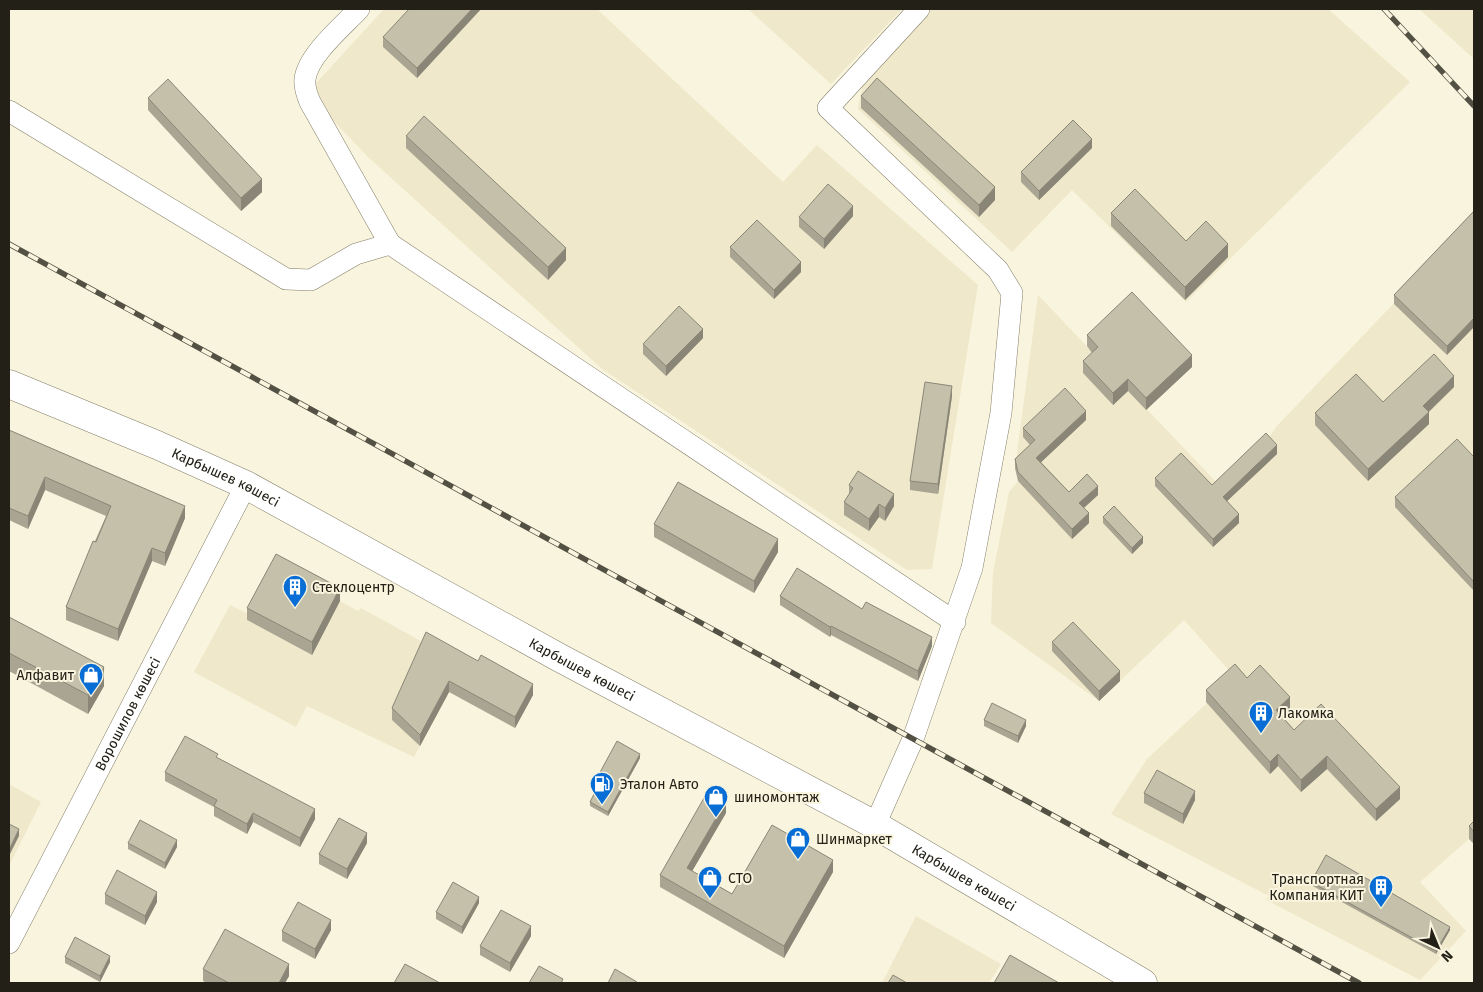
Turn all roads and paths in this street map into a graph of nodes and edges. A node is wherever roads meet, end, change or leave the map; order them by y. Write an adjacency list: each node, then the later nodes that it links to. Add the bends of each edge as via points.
1 (359, 9): 4 (street, via 312,59 305,79 306,91)
2 (919, 9): 7 (street, via 828,108 998,270 1012,293 1001,413 972,568)
3 (9, 111): 4 (street, via 286,279 311,280 356,254)
4 (390, 244): 7 (street)
5 (9, 384): 6 (main road, Карбышев көшесі)
6 (246, 484): 8 (main road, Карбышев көшесі, via 560,658); 9 (street, Ворошилов көшесі)
7 (955, 622): 8 (street, via 913,739)
8 (875, 825): 10 (main road, Карбышев көшесі)
9 (9, 943)
10 (1143, 983)

